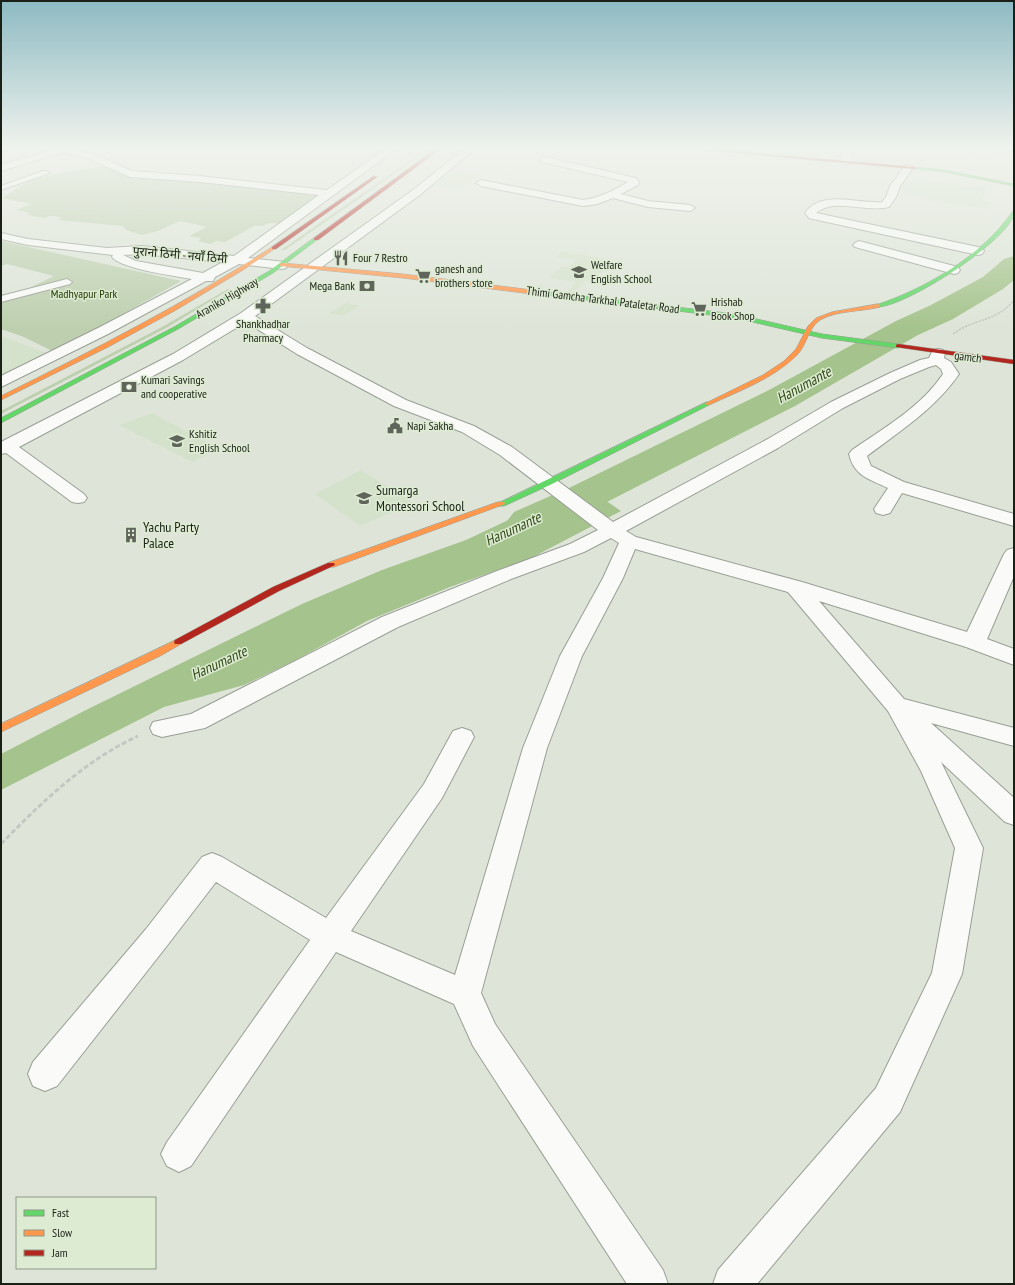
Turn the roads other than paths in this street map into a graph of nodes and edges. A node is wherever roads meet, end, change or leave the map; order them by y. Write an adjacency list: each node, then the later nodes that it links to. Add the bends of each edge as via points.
1 (306, 210): 11 (street)
2 (328, 210): 12 (main road, Araniko Highway)
3 (356, 210): 13 (main road, Araniko Highway)
4 (392, 210): 14 (street)
5 (813, 210): 9 (street, via 810,213 813,216)
6 (1014, 213): 9 (main road, via 1001,233)
7 (1, 236): 10 (street, पुरानो ठिमी - नयाँ ठिमी)
8 (859, 245): 15 (street)
9 (978, 251): 15 (main road)
10 (107, 252): 11 (street, पुरानो ठिमी - नयाँ ठिमी, via 142,250); 16 (street, पुरानो ठिमी - नयाँ ठिमी, via 133,264)
11 (237, 260): 12 (street, पुरानो ठिमी - नयाँ ठिमी); 16 (street)
12 (253, 261): 13 (street, पुरानो ठिमी - नयाँ ठिमी); 18 (main road, Araniko Highway)
13 (282, 265): 14 (main road, Thimi Gamcha Tarkhal Pataletar Road); 26 (main road, Araniko Highway, via 176,328)
14 (312, 268): 20 (street); 21 (main road, Thimi Gamcha Tarkhal Pataletar Road, via 402,276 735,316)
15 (954, 270): 21 (main road, via 928,288 906,298 862,310 829,315 811,323)
16 (204, 277): 18 (street, पुरानो ठिमी - नयाँ ठिमी); 24 (street)
17 (67, 282): 19 (lane)
18 (221, 282): 25 (main road, Araniko Highway, via 136,330)
19 (1, 299)
20 (246, 316): 27 (street, via 178,357); 29 (street, via 302,351 400,403 468,429 506,451)
21 (806, 331): 22 (main road, Thimi Gamcha Tarkhal Pataletar Road); 29 (main road, via 803,345 779,368)
22 (932, 355): 23 (main road, gamch); 28 (street, via 948,366 951,374 946,384 928,402 858,454 864,470); 33 (street, via 925,363 838,404)
23 (1014, 362)
24 (1, 382)
25 (1, 398)
26 (1, 421)
27 (4, 448): 30 (street)
28 (898, 486): 31 (street); 32 (street)
29 (554, 487): 33 (street); 39 (main road, via 345,559 276,589 157,654)
30 (78, 498)
31 (883, 509)
32 (1014, 520)
33 (615, 532): 35 (street); 40 (street, via 390,622 196,722); 45 (street, via 613,578 571,656 535,748)
34 (1014, 554): 36 (street)
35 (795, 588): 36 (street); 38 (street)
36 (974, 642): 37 (street)
37 (1014, 657)
38 (897, 706): 42 (street); 43 (street); 49 (street, via 933,770 969,848 947,974 888,1100)
39 (1, 728)
40 (162, 728)
41 (462, 737): 44 (street, via 433,791)
42 (1014, 738)
43 (1014, 814)
44 (330, 936): 45 (street); 46 (street, via 212,865); 47 (street)
45 (465, 994): 48 (street, via 484,1035)
46 (45, 1074)
47 (179, 1154)
48 (649, 1284)
49 (732, 1284)

